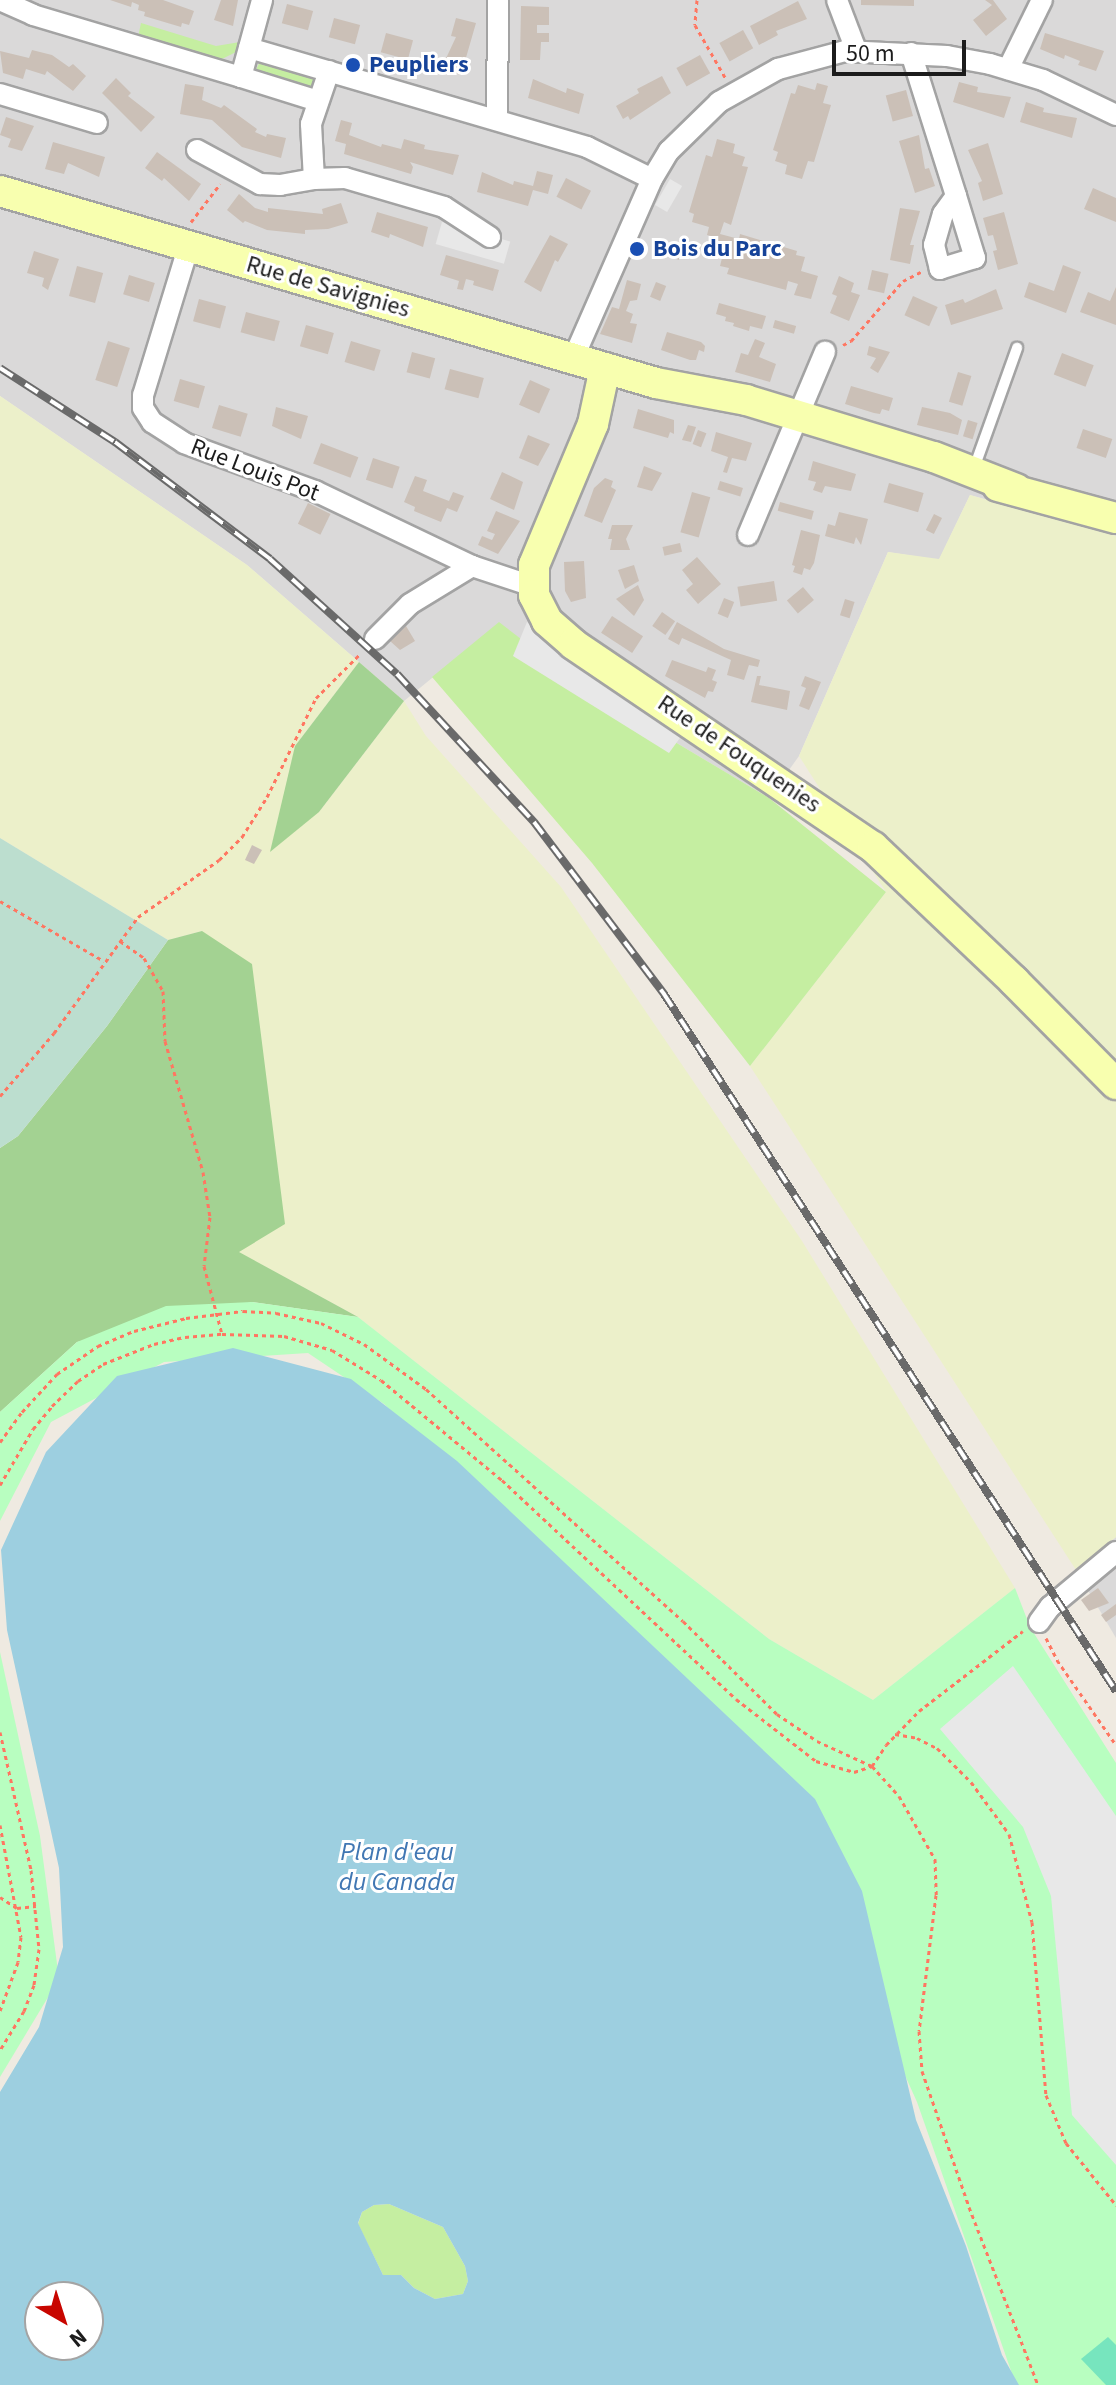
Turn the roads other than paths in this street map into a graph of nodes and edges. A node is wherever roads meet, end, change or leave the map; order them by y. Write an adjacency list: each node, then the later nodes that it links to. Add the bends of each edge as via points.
1 (0, 0): 11 (street, via 33,15)
2 (262, 0): 6 (street)
3 (498, 0): 15 (street)
4 (837, 0): 7 (street)
5 (1042, 0): 9 (street)
6 (249, 48): 10 (street); 11 (street)
7 (856, 50): 8 (street); 19 (street, via 806,59 733,92 686,131)
8 (911, 53): 9 (street); 21 (street)
9 (1008, 69): 14 (street)
10 (329, 71): 13 (street); 15 (street)
11 (241, 77): 13 (street)
12 (0, 94): 16 (street)
13 (318, 101): 18 (street, via 310,133)
14 (1116, 115)
15 (497, 120): 19 (street, via 600,151)
16 (97, 123)
17 (197, 150): 18 (street, via 252,181 270,185)
18 (314, 179): 22 (street, via 345,178 444,207)
19 (652, 179): 26 (street)
20 (0, 191): 23 (street, Rue de Savignies)
21 (956, 196)
22 (490, 237)
23 (183, 244): 26 (street, Rue de Savignies); 32 (street, Rue Louis Pot, via 143,395 146,415 184,443 315,491)
24 (1017, 348): 29 (lane)
25 (825, 352): 28 (street)
26 (573, 359): 27 (street, Rue de Savignies)
27 (605, 368): 28 (street, Rue de Savignies, via 713,408); 33 (street, via 593,424 538,553)
28 (795, 424): 29 (street, Rue de Savignies, via 921,471); 31 (street)
29 (972, 476): 30 (street, Rue de Savignies)
30 (1116, 518)
31 (748, 535)
32 (472, 566): 33 (street, Rue Louis Pot); 34 (street, via 410,604)
33 (532, 586): 35 (street, Rue de Fouquenies, via 541,611 562,637 832,816 879,853)
34 (375, 639)
35 (1116, 1084)
36 (1116, 1552): 37 (street)
37 (1039, 1622)

